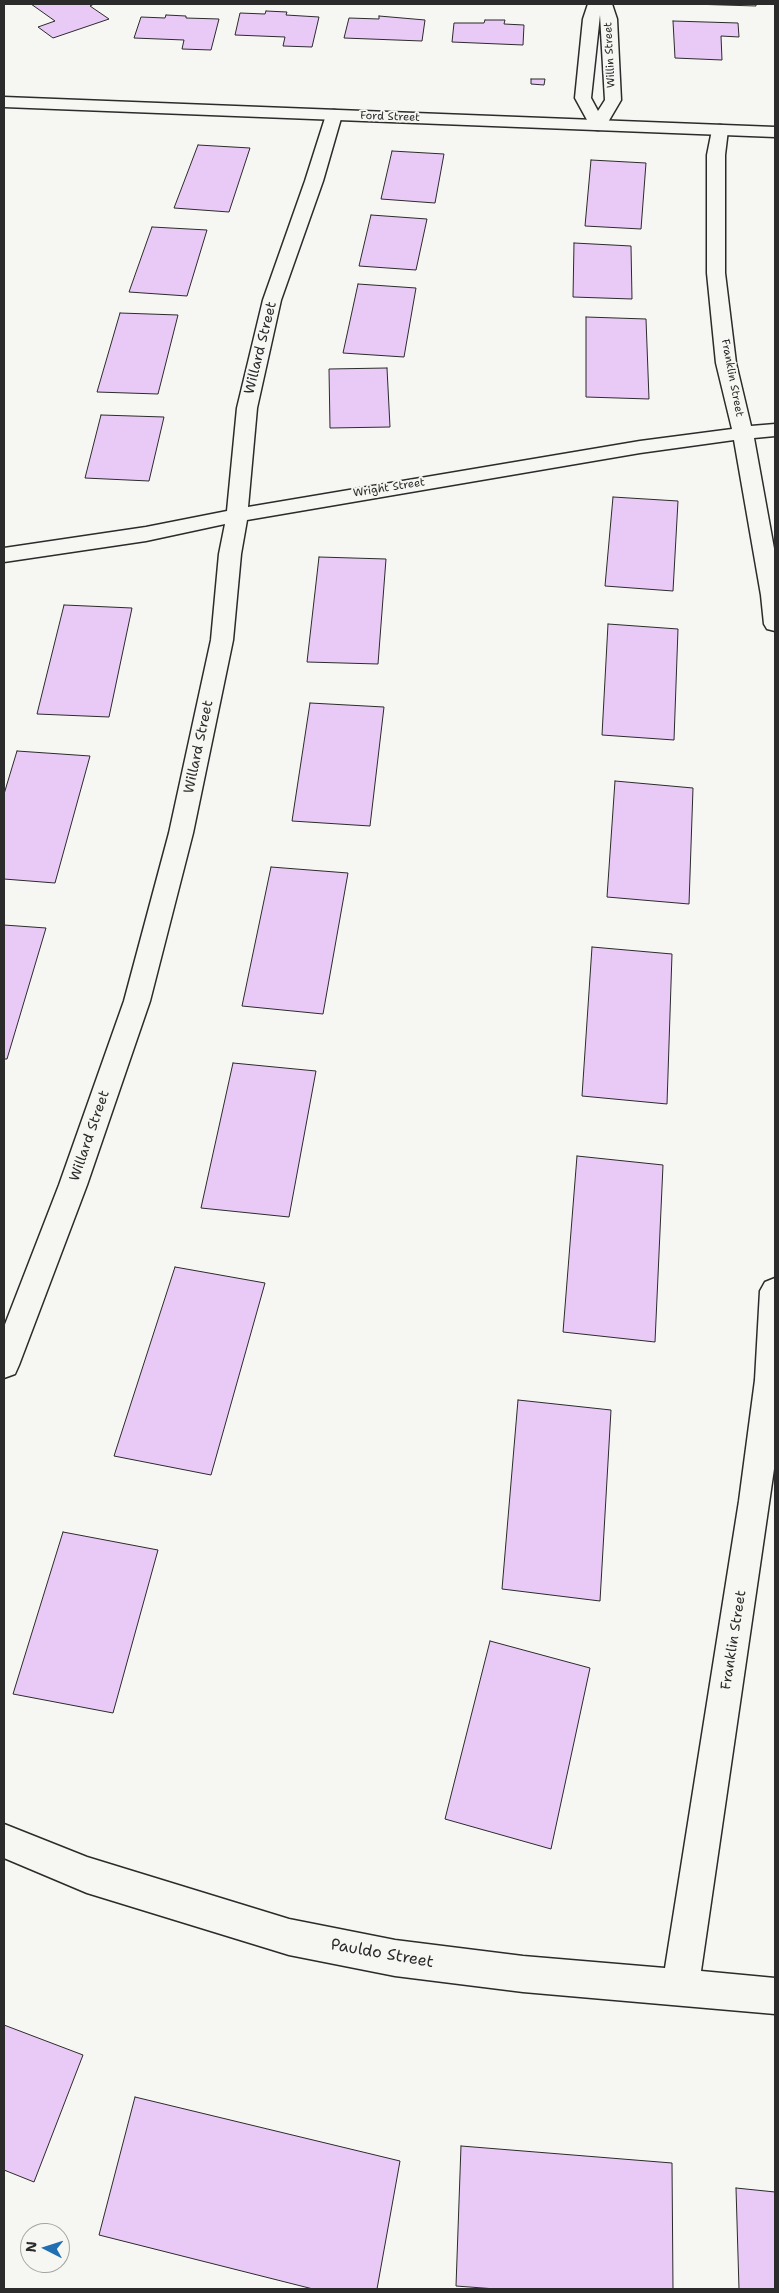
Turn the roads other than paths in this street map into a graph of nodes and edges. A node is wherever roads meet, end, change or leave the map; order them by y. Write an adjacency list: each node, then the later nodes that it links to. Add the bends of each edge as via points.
1 (596, 4): 5 (street, Willin Street, via 591,19 582,98)
2 (604, 4): 5 (street, Willin Street, via 609,19 613,100)
3 (4, 102): 4 (street, Ford Street)
4 (334, 115): 5 (street, Ford Street); 10 (street, Willard Street, via 272,300 247,408)
5 (598, 125): 6 (street, Ford Street)
6 (720, 130): 7 (street, Ford Street); 9 (street, Franklin Street, via 716,155 716,273 726,364)
7 (775, 132)
8 (775, 430): 9 (street, Wright Street)
9 (743, 433): 10 (street, Wright Street, via 398,486); 12 (street, Franklin Street)
10 (238, 515): 11 (street, Wright Street, via 137,536); 14 (street, Willard Street, via 230,554 222,640 181,833 136,1001 73,1185)
11 (4, 555)
12 (775, 624)
13 (775, 1291): 16 (street, Franklin Street, via 770,1380 756,1501)
14 (4, 1365)
15 (4, 1841): 16 (street, Pauldo Street, via 87,1875 289,1937 395,1958 523,1974)
16 (680, 1988): 17 (street, Pauldo Street)
17 (775, 1996)

